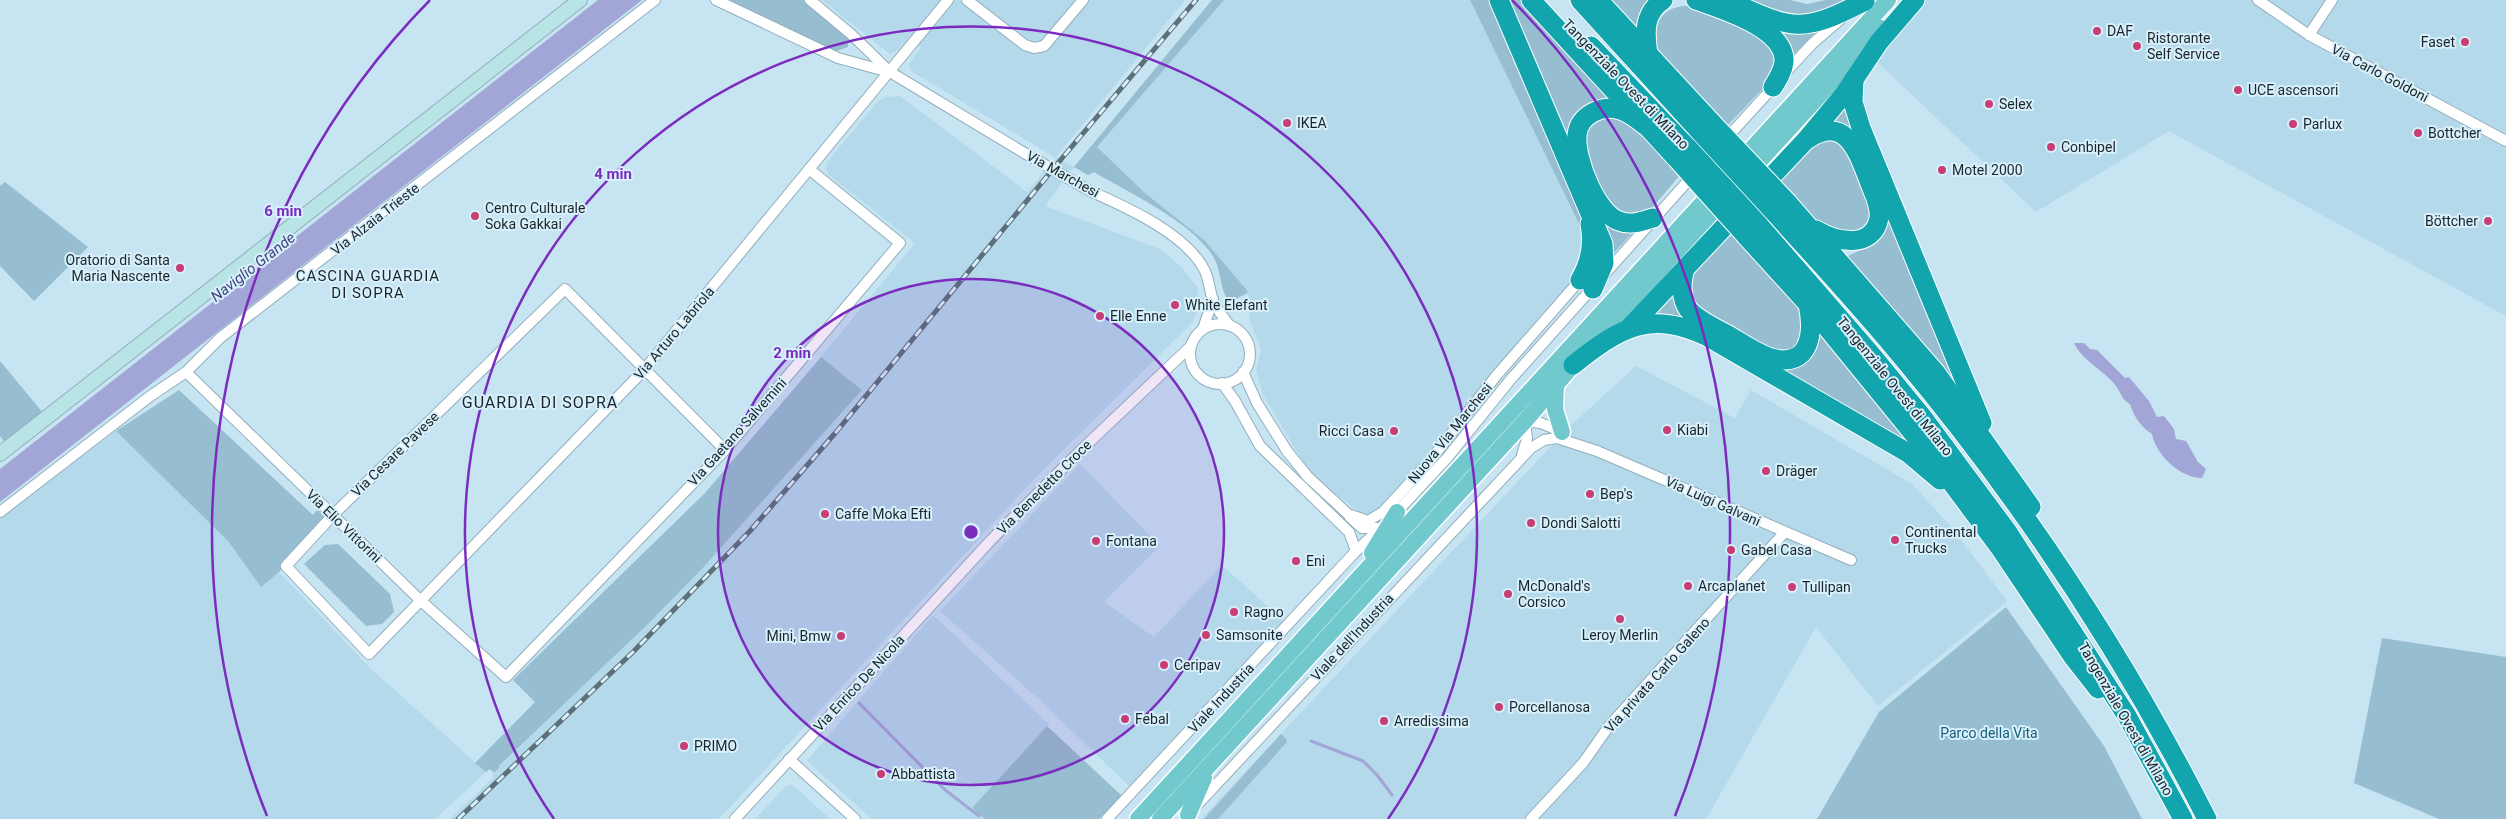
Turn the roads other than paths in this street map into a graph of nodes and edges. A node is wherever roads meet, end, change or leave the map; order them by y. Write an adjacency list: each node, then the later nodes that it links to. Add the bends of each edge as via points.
1 (580, 0): 56 (main road)
2 (656, 0): 48 (street, Via Alzaia Trieste, via 220,338)
3 (717, 0): 24 (street, Via Marchesi, via 838,58)
4 (810, 0): 24 (street, Via Marchesi)
5 (948, 0): 24 (street, Via Arturo Labriola)
6 (967, 0): 7 (street, via 1025,45 1034,48 1044,46)
7 (1082, 0)
8 (1499, 0): 37 (highway, via 1605,252 1602,269)
9 (1532, 0): 27 (highway)
10 (1547, 0): 31 (highway, Tangenziale Ovest di Milano)
11 (1580, 0): 28 (highway, Tangenziale Ovest di Milano)
12 (1598, 0): 23 (highway)
13 (1663, 0): 23 (highway, via 1654,8 1647,22)
14 (1696, 0): 26 (highway, via 1742,19 1774,37 1784,62)
15 (1727, 0): 21 (highway, via 1778,22 1802,25 1827,20)
16 (1888, 0): 53 (main road)
17 (1906, 0): 44 (main road)
18 (1914, 0): 25 (highway)
19 (2258, 0): 22 (street, Via Carlo Goldoni)
20 (2332, 0): 22 (street)
21 (1866, 1): 26 (street, via 1819,37)
22 (2309, 35): 30 (street, Via Carlo Goldoni)
23 (1648, 54): 28 (highway)
24 (890, 72): 32 (street, Via Arturo Labriola); 38 (street, Via Marchesi, bridge, via 1090,191 1144,218 1184,246 1205,271)
25 (1854, 79): 29 (highway); 58 (highway, via 1853,102 1861,128)
26 (1773, 87): 34 (street)
27 (1646, 126): 31 (highway); 34 (highway, via 1624,111 1606,108 1588,115 1578,128 1577,140 1582,164 1606,213 1626,223)
28 (1708, 130): 33 (highway, bridge)
29 (1805, 141): 33 (highway, via 1827,131 1838,132 1849,139 1860,156 1880,216 1869,234 1845,242 1814,230); 36 (highway)
30 (2506, 141)
31 (1683, 154): 35 (highway, Tangenziale Ovest di Milano, bridge)
32 (809, 168): 46 (street, Via Arturo Labriola); 55 (street, Via Gaetano Salvemini, via 900,243)
33 (1786, 208): 58 (highway, via 1936,373); 69 (highway, Tangenziale Ovest di Milano, via 1864,313 1936,399)
34 (1653, 218): 37 (street)
35 (1752, 230): 39 (highway); 73 (highway, Tangenziale Ovest di Milano, via 1870,353 1966,474 2045,586)
36 (1684, 272): 39 (highway, via 1682,289 1690,310 1724,333 1774,358 1796,356 1808,344 1812,329); 42 (highway)
37 (1586, 285): 60 (street, Viale Industria, via 1459,444); 61 (street, Nuova Via Marchesi, via 1496,376 1439,451 1383,512 1368,520)
38 (1212, 298): 40 (street); 41 (street)
39 (1807, 303): 65 (highway, via 1934,459)
40 (1230, 326): 41 (street, via 1221,324); 49 (street, via 1242,334 1248,346 1249,360)
41 (1203, 329): 43 (street)
42 (1628, 329): 44 (highway); 65 (highway, via 1659,322 1700,334 1908,453 1940,479)
43 (1191, 346): 45 (street); 47 (street, Via Benedetto Croce)
44 (1573, 365): 51 (main road)
45 (1193, 368): 47 (street, via 1177,366); 50 (street, via 1205,380)
46 (644, 370): 55 (street); 62 (street, Via Cesare Pavese, via 564,289); 70 (street, Via Arturo Labriola)
47 (1164, 371): 71 (street, Via Benedetto Croce, via 1059,471)
48 (186, 372): 59 (street, Via Alzaia Trieste); 62 (street, Via Elio Vittorini)
49 (1243, 372): 50 (street); 61 (street, via 1287,451 1308,477)
50 (1222, 384): 66 (street, via 1260,446 1350,532)
51 (1556, 386): 52 (main road); 54 (main road, via 1555,409)
52 (1525, 420): 53 (street); 54 (street, Via Luigi Galvani, via 1541,423); 57 (street, via 1527,438); 75 (main road)
53 (1499, 426): 68 (main road)
54 (1568, 437): 57 (street, Via Luigi Galvani, via 1550,438); 64 (street, Via Luigi Galvani)
55 (725, 450): 72 (street, Via Gaetano Salvemini)
56 (0, 454)
57 (1522, 456): 76 (street, Viale dell'Industria)
58 (1999, 460): 69 (highway, via 2046,528)
59 (0, 512)
60 (1397, 512): 63 (street, Viale Industria); 68 (main road)
61 (1348, 514): 63 (street, via 1362,528)
62 (333, 515): 70 (street, Via Elio Vittorini); 70 (street, Via Cesare Pavese, via 286,566 369,654)
63 (1381, 528): 66 (street, Viale Industria)
64 (1784, 533): 67 (street, Via Luigi Galvani); 82 (street, Via privata Carlo Galeno, via 1609,726 1582,763)
65 (2000, 548): 73 (highway, via 2073,657 2098,689)
66 (1356, 551): 79 (street, Viale Industria)
67 (1851, 560)
68 (1352, 586): 80 (main road)
69 (2074, 590): 84 (highway, Tangenziale Ovest di Milano, via 2169,746)
70 (420, 600): 72 (street, Via Elio Vittorini)
71 (929, 607): 74 (street, Via Enrico De Nicola)
72 (506, 677)
73 (2127, 716): 83 (highway, Tangenziale Ovest di Milano)
74 (789, 759): 77 (street, Via Enrico De Nicola); 78 (street)
75 (1210, 764): 76 (main road); 81 (main road)
76 (1186, 817)
77 (735, 819)
78 (855, 819)
79 (1107, 819)
80 (1138, 819)
81 (1160, 819)
82 (1531, 819)
83 (2183, 819)
84 (2207, 819)

